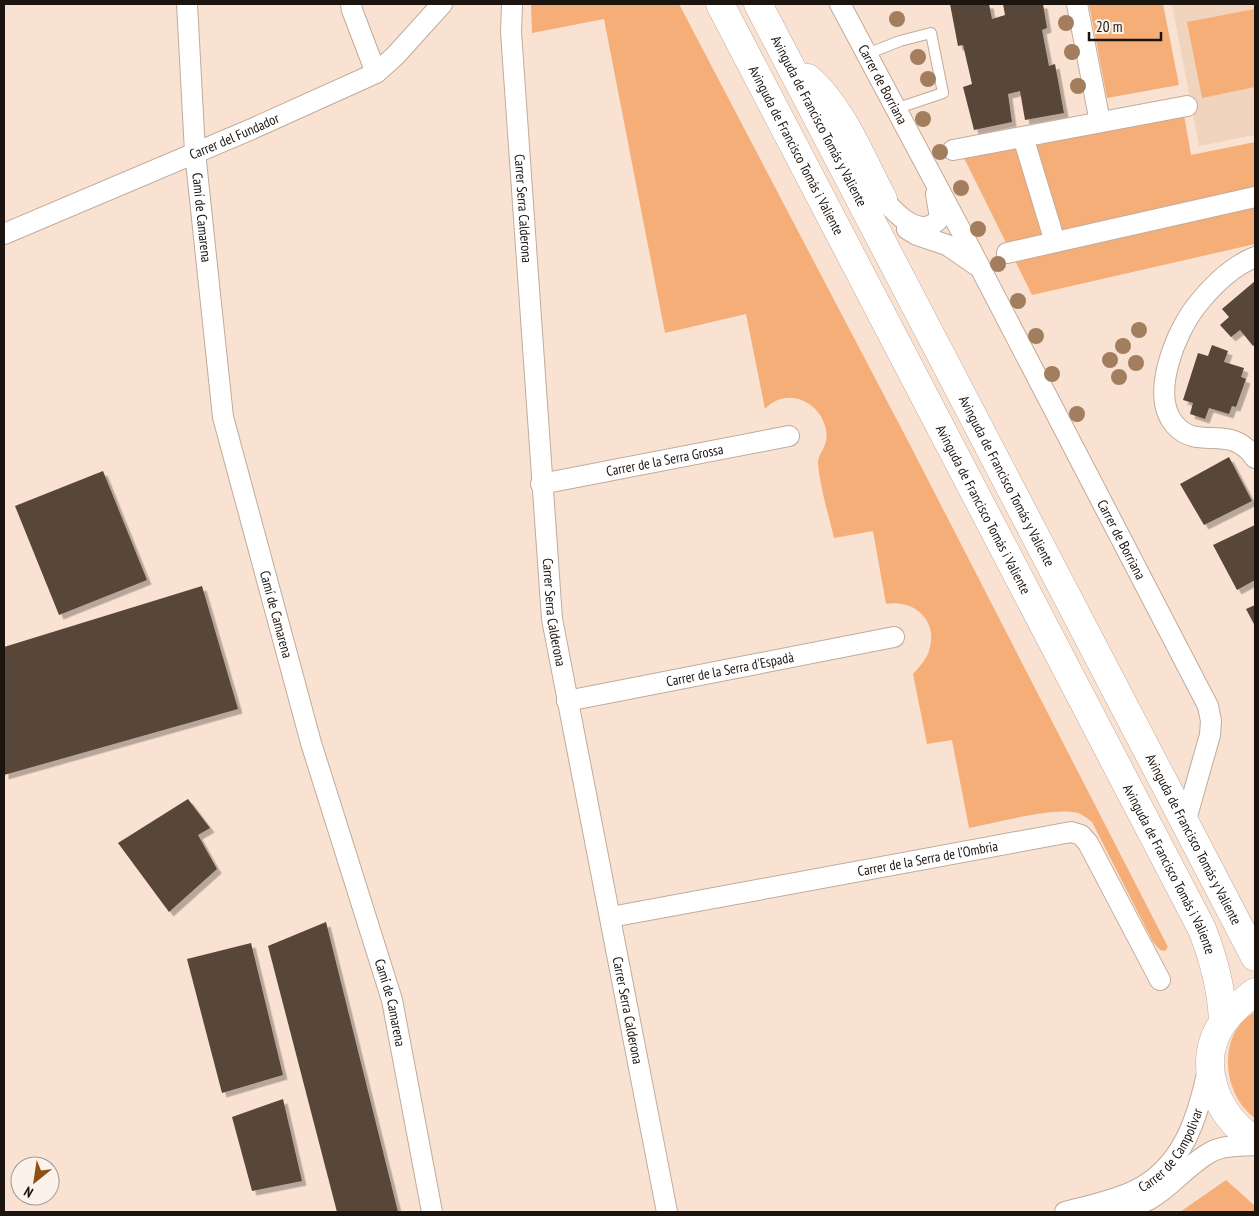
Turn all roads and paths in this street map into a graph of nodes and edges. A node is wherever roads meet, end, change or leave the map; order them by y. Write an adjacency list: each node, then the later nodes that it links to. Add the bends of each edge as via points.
1 (187, 4): 17 (street, Camí de Camarena)
2 (351, 4): 11 (street)
3 (442, 4): 11 (street, Carrer del Fundador)
4 (512, 4): 28 (street, Carrer Serra Calderona, via 511,32)
5 (720, 4): 36 (main road, Avinguda de Francisco Tomás i Valiente, via 1202,929 1219,979)
6 (758, 4): 9 (main road, Avinguda de Francisco Tomás y Valiente)
7 (840, 4): 10 (street, Carrer de Borriana)
8 (1077, 4): 14 (street)
9 (784, 54): 20 (main road, via 827,98); 31 (main road, Avinguda de Francisco Tomás y Valiente)
10 (866, 54): 13 (street, Carrer de Borriana); 13 (lane, via 931,33 943,93)
11 (376, 73): 17 (street, Carrer del Fundador)
12 (1187, 106): 14 (street)
13 (895, 109): 18 (street, Carrer de Borriana)
14 (1100, 122): 15 (street)
15 (1023, 137): 16 (street); 22 (street)
16 (953, 150)
17 (195, 152): 21 (street, Carrer del Fundador); 41 (street, Camí de Camarena, via 223,417 311,743 392,1000)
18 (926, 166): 20 (street, Carrer de Borriana, via 940,213 936,223 928,226 912,224); 25 (street, Carrer de Borriana)
19 (1255, 197): 22 (street)
20 (883, 199): 25 (street, Carrer de Borriana, via 907,229 947,245)
21 (4, 234)
22 (1055, 242): 23 (street)
23 (1007, 253)
24 (1255, 257): 27 (street, via 1228,274 1195,307 1171,357 1163,395 1166,411 1184,433 1197,438 1235,440 1248,448)
25 (979, 268): 31 (street, Carrer de Borriana, via 1208,706 1210,735)
26 (789, 436): 28 (street, Carrer de la Serra Grossa)
27 (1255, 458)
28 (541, 484): 30 (street, Carrer Serra Calderona, via 552,619)
29 (894, 637): 30 (street, Carrer de la Serra d'Espadà)
30 (567, 701): 32 (street, Carrer Serra Calderona)
31 (1185, 822): 33 (main road, Avinguda de Francisco Tomás y Valiente)
32 (611, 918): 34 (street, Carrer de la Serra de l’Ombria, via 1071,832 1081,835 1088,843); 42 (street, Carrer Serra Calderona)
33 (1255, 957)
34 (1160, 980)
35 (1255, 992): 36 (main road, via 1238,1004)
36 (1223, 1022): 37 (main road, via 1214,1040)
37 (1210, 1060): 38 (main road, via 1213,1086 1223,1111 1240,1131); 40 (street, Carrer de Campolivar, via 1200,1108 1179,1153 1166,1168 1137,1190)
38 (1255, 1140)
39 (1255, 1145): 40 (street, Carrer de Campolivar, via 1210,1152 1145,1203 1125,1208)
40 (1090, 1205): 43 (street, Carrer de Campolivar)
41 (432, 1212)
42 (667, 1212)
43 (1065, 1212)

